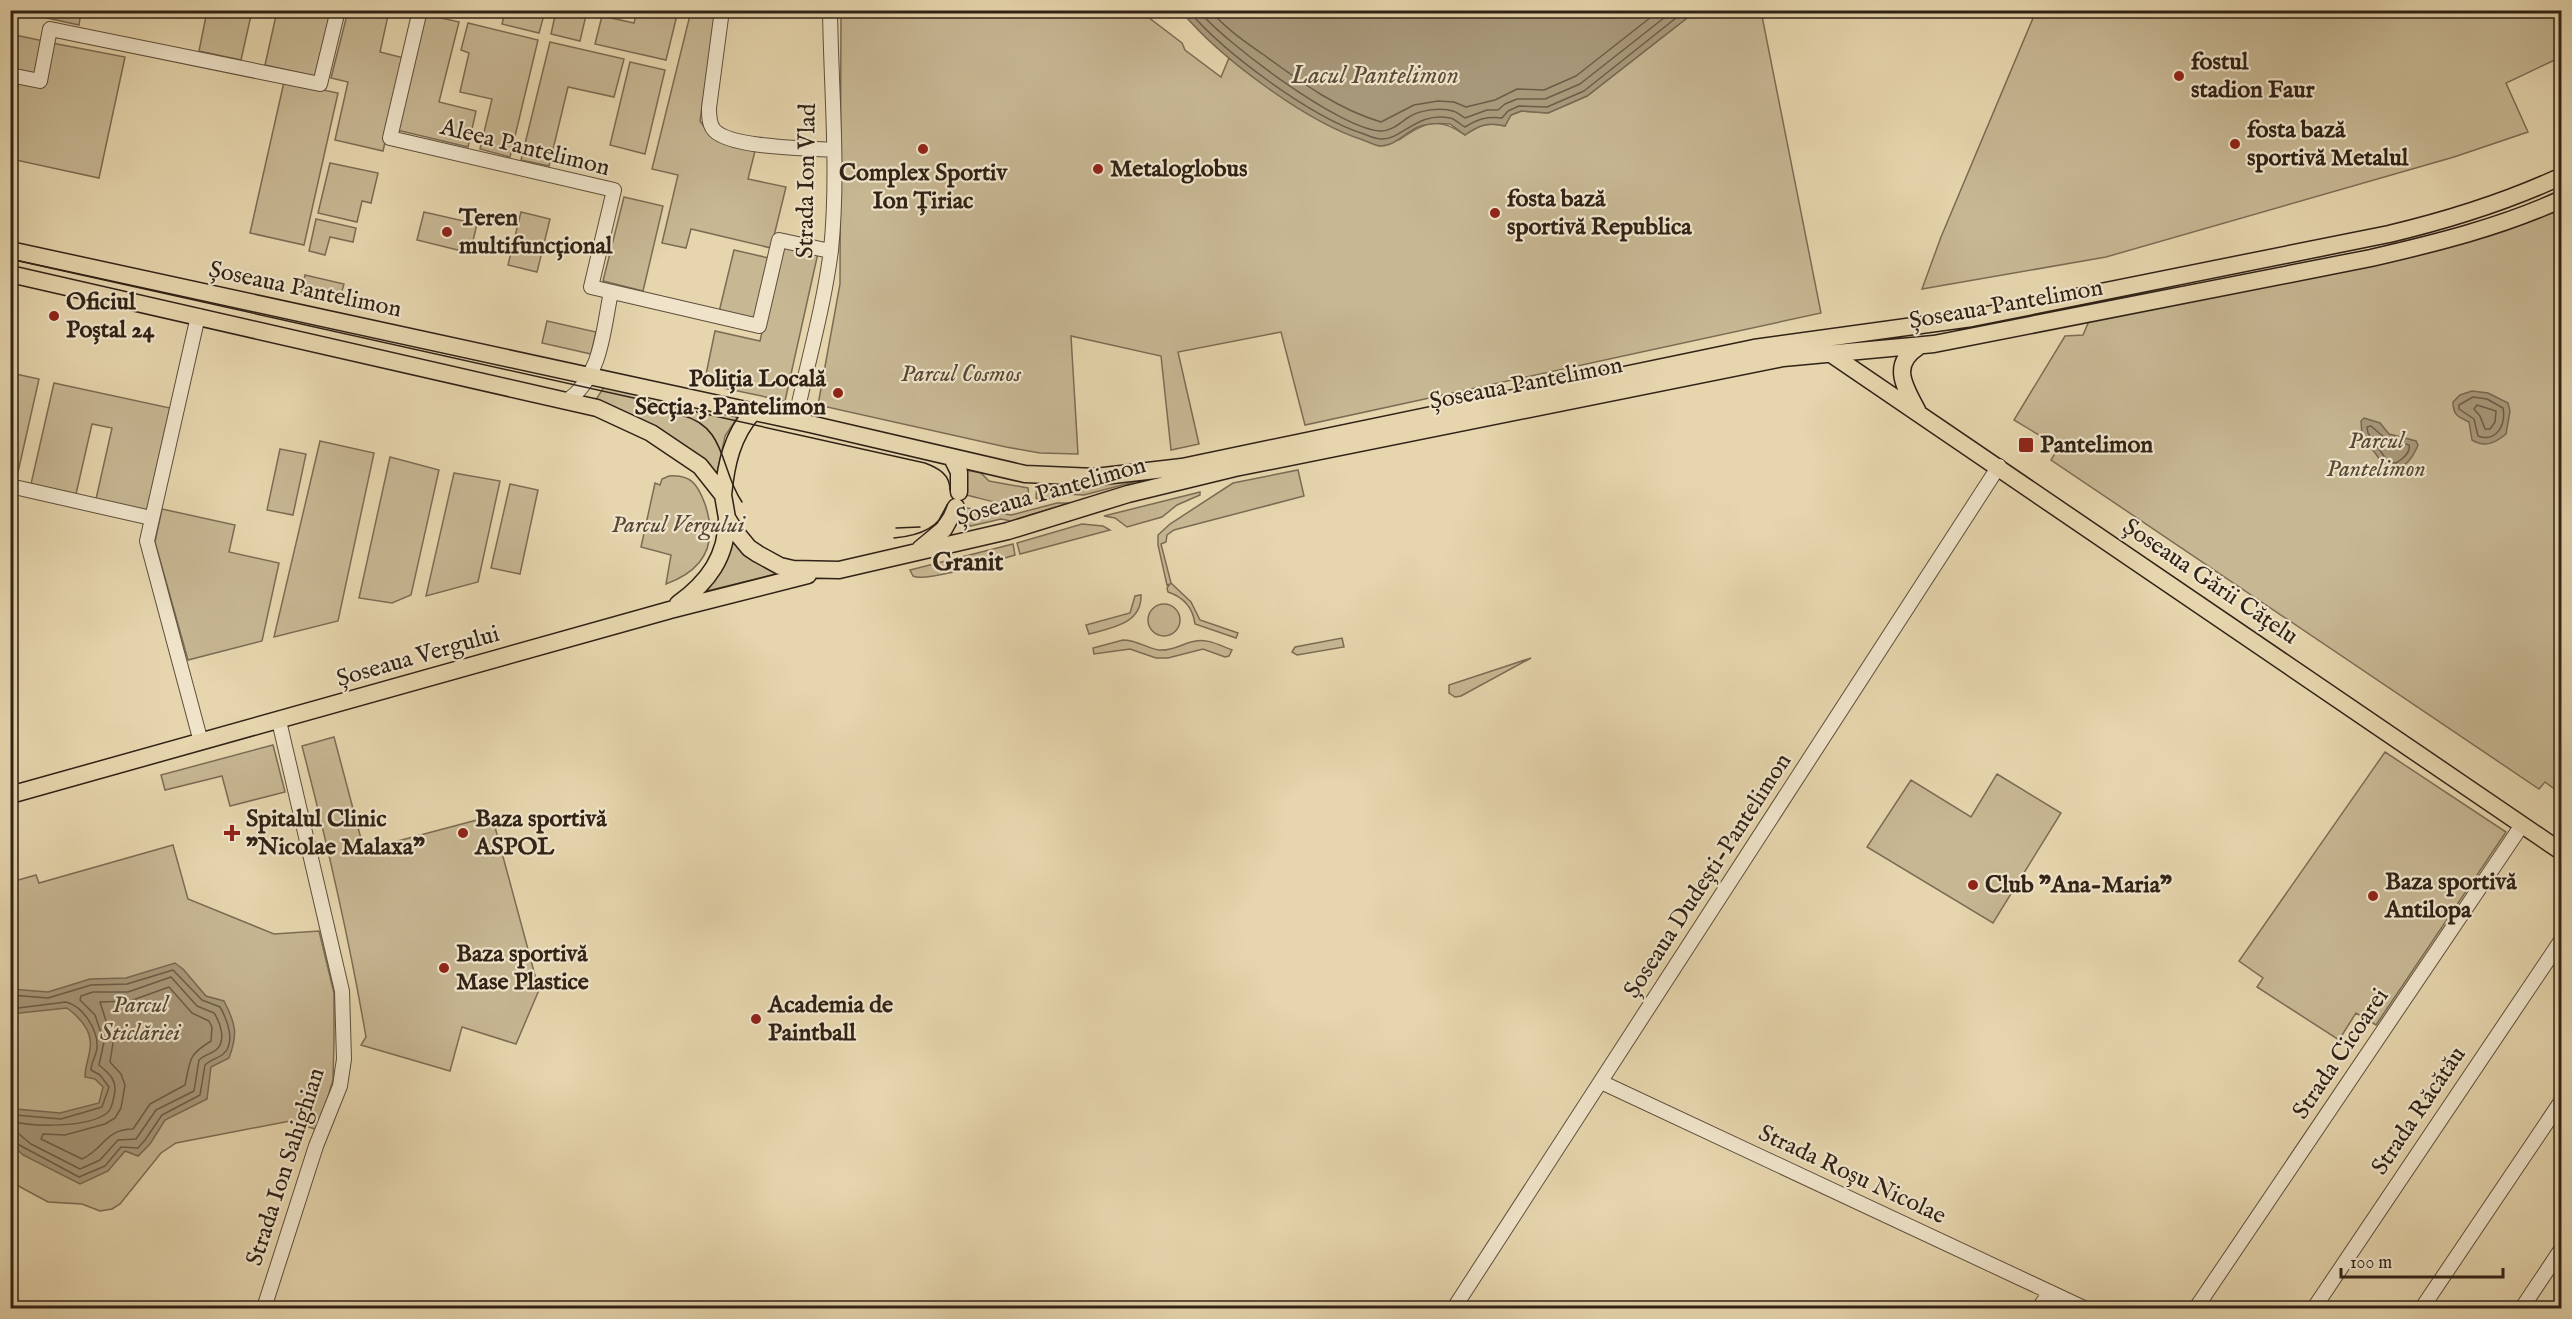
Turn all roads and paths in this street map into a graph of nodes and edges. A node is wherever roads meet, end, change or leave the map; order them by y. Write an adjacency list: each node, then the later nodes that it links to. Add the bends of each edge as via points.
1 (338, 10): 5 (street, via 320,84 50,29 40,81)
2 (420, 10): 12 (street, Aleea Pantelimon, via 390,138 614,190 591,287)
3 (722, 10): 6 (street, via 709,108 715,132 738,141)
4 (830, 10): 6 (street, Strada Ion Vlad)
5 (10, 75)
6 (833, 150): 10 (street, Strada Ion Vlad)
7 (2562, 176): 14 (main road, Șoseaua Pantelimon, via 2484,207 2389,234 1972,318)
8 (2562, 199): 16 (main road, Șoseaua Pantelimon, via 2492,226 2405,250)
9 (10, 250): 18 (main road, Șoseaua Pantelimon)
10 (830, 251): 12 (street, via 779,240 759,326); 22 (street, Strada Ion Vlad)
11 (10, 274): 13 (main road, Șoseaua Pantelimon)
12 (611, 292): 18 (street, via 596,365)
13 (198, 316): 19 (main road, Șoseaua Pantelimon); 27 (street)
14 (1844, 335): 15 (main road, Șoseaua Pantelimon); 17 (main road)
15 (1803, 340): 17 (main road, Șoseaua Gării Cățelu); 23 (main road, Șoseaua Pantelimon, via 1163,470 1073,477 1025,474)
16 (1918, 347): 17 (main road, Șoseaua Pantelimon); 21 (main road, via 1905,356 1902,367)
17 (1830, 353): 21 (main road, Șoseaua Gării Cățelu); 29 (main road, Șoseaua Pantelimon, via 1721,369 1235,468)
18 (590, 376): 19 (street); 20 (main road, Șoseaua Pantelimon)
19 (567, 401): 26 (main road, Șoseaua Pantelimon, via 609,413 667,442 709,474)
20 (753, 412): 22 (main road, Șoseaua Pantelimon); 26 (main road, via 741,426 729,453)
21 (1918, 413): 24 (main road, Șoseaua Gării Cățelu)
22 (795, 421): 23 (main road, Șoseaua Pantelimon)
23 (952, 458): 29 (main road, via 959,472 957,499 944,529)
24 (1999, 466): 35 (main road, Șoseaua Gării Cățelu); 38 (street, Șoseaua Dudești-Pantelimon)
25 (10, 486): 27 (street)
26 (723, 495): 28 (main road, Șoseaua Pantelimon)
27 (151, 518): 33 (street, via 148,547)
28 (727, 518): 30 (main road, Șoseaua Pantelimon, via 749,548 780,566); 31 (main road, via 726,541 717,564 700,586)
29 (912, 554): 30 (main road, Șoseaua Pantelimon)
30 (839, 570): 31 (main road, Șoseaua Vergului)
31 (669, 610): 32 (main road, Șoseaua Vergului)
32 (279, 721): 33 (main road, Șoseaua Vergului); 42 (street, Strada Ion Sahighian, via 342,991 344,1059 340,1086 316,1146)
33 (201, 742): 34 (main road, Șoseaua Vergului)
34 (10, 795)
35 (2523, 825): 36 (main road, Șoseaua Gării Cățelu); 46 (street, Strada Cicoarei)
36 (2562, 852)
37 (2562, 939): 47 (street, Strada Răcătău)
38 (1601, 1082): 41 (street, Strada Roșu Nicolae); 43 (street, Șoseaua Dudești-Pantelimon)
39 (2562, 1100): 48 (street)
40 (2562, 1248): 49 (street)
41 (2050, 1292): 44 (street); 45 (street, Strada Roșu Nicolae)
42 (264, 1308)
43 (1454, 1308)
44 (2039, 1308)
45 (2084, 1308)
46 (2196, 1308)
47 (2314, 1308)
48 (2422, 1308)
49 (2522, 1308)

